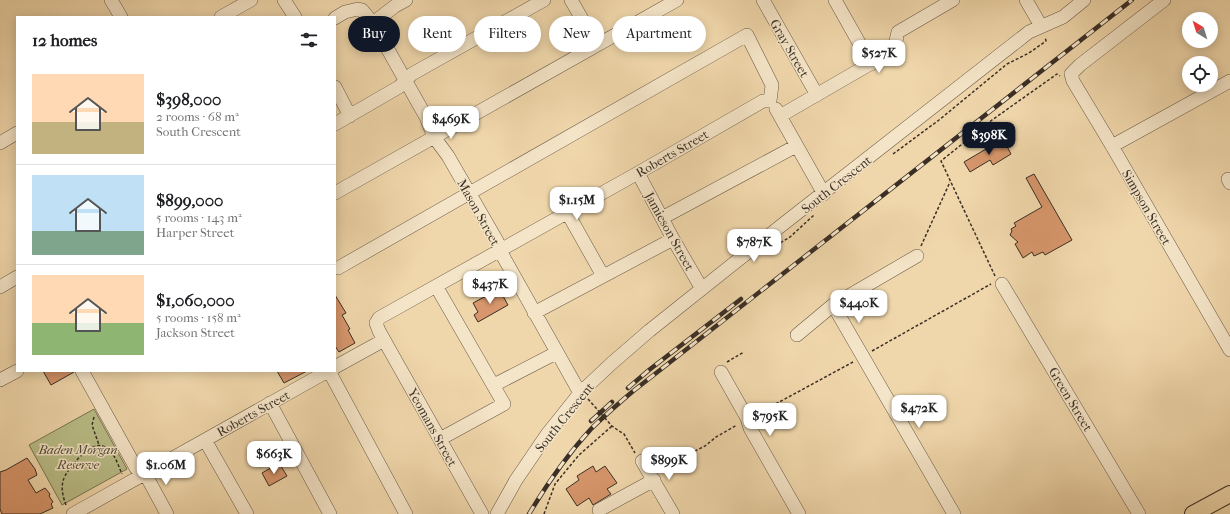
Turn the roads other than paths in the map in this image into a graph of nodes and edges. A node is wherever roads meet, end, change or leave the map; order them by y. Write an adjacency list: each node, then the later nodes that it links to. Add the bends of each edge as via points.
1 (111, 0): 16 (street)
2 (251, 0): 17 (street)
3 (284, 0): 18 (street)
4 (544, 0): 24 (street, via 412,74)
5 (571, 0): 19 (street)
6 (677, 0): 21 (street)
7 (763, 0): 27 (street, Gray Street)
8 (835, 0): 23 (street)
9 (952, 0): 23 (street, via 898,32 894,50)
10 (1026, 0): 20 (street)
11 (1084, 0): 20 (street, South Crescent, via 1063,16)
12 (1164, 0): 36 (street, Simpson Street, via 1071,74 1072,80)
13 (401, 3): 14 (street)
14 (367, 13): 15 (street); 24 (street, Mason Street)
15 (340, 15)
16 (119, 16)
17 (223, 16)
18 (293, 16)
19 (580, 16)
20 (1041, 26): 40 (street, South Crescent, via 1029,32)
21 (604, 42)
22 (586, 52): 33 (street)
23 (871, 64): 27 (street)
24 (406, 80): 29 (street, via 399,87); 33 (street, Mason Street)
25 (1229, 84): 36 (street)
26 (336, 89): 29 (street)
27 (817, 95): 30 (street)
28 (770, 101): 30 (street); 37 (street, Roberts Street, via 763,101); 39 (street, via 772,85 747,35)
29 (350, 116): 31 (street)
30 (780, 116): 35 (street)
31 (336, 123)
32 (16, 134): 34 (street)
33 (437, 136): 38 (street); 39 (street, Mason Street, via 443,141 448,156)
34 (0, 143)
35 (796, 146): 40 (street); 42 (street)
36 (1112, 146): 57 (street, Simpson Street)
37 (638, 173): 41 (street, Roberts Street); 42 (street, Jamieson Street)
38 (336, 192)
39 (469, 194): 44 (street, Mason Street); 46 (street)
40 (824, 194): 52 (street, South Crescent)
41 (567, 212): 44 (street, Roberts Street); 47 (street)
42 (662, 218): 43 (street, Jamieson Street)
43 (673, 239): 47 (street); 52 (street, Jamieson Street)
44 (500, 250): 51 (street, Roberts Street); 54 (street, Mason Street)
45 (917, 256): 53 (street)
46 (338, 268)
47 (603, 276): 54 (street)
48 (16, 278): 50 (street)
49 (997, 282): 87 (street, Green Street)
50 (0, 286)
51 (436, 286): 56 (street, Roberts Street, via 379,318 376,324); 66 (street)
52 (702, 289): 67 (street, South Crescent, via 617,358)
53 (833, 305): 55 (street); 86 (street)
54 (534, 313): 58 (street, Mason Street)
55 (797, 335)
56 (384, 340): 59 (street); 69 (street, Yeomans Street)
57 (1230, 350)
58 (556, 352): 66 (street); 67 (street, Mason Street)
59 (336, 366)
60 (722, 368): 85 (street, via 750,428)
61 (16, 372): 65 (street)
62 (83, 372): 72 (street, via 136,468)
63 (326, 372): 68 (street, Roberts Street)
64 (329, 372): 81 (street)
65 (0, 380)
66 (494, 385): 69 (street, via 504,404)
67 (584, 396): 83 (street, South Crescent, via 548,433 516,480)
68 (270, 403): 70 (street, Roberts Street); 80 (street)
69 (440, 439): 82 (street, Yeomans Street)
70 (205, 440): 72 (street, Roberts Street); 79 (street)
71 (642, 461): 73 (street)
72 (142, 474): 75 (street, Roberts Street); 78 (street)
73 (654, 480): 76 (street); 84 (street)
74 (1230, 494): 88 (main road)
75 (88, 510): 77 (street, Roberts Street)
76 (604, 510)
77 (70, 511)
78 (167, 514)
79 (247, 514)
80 (330, 514)
81 (406, 514)
82 (482, 514)
83 (497, 514)
84 (673, 514)
85 (799, 514)
86 (954, 514)
87 (1139, 514)
88 (1193, 514)

